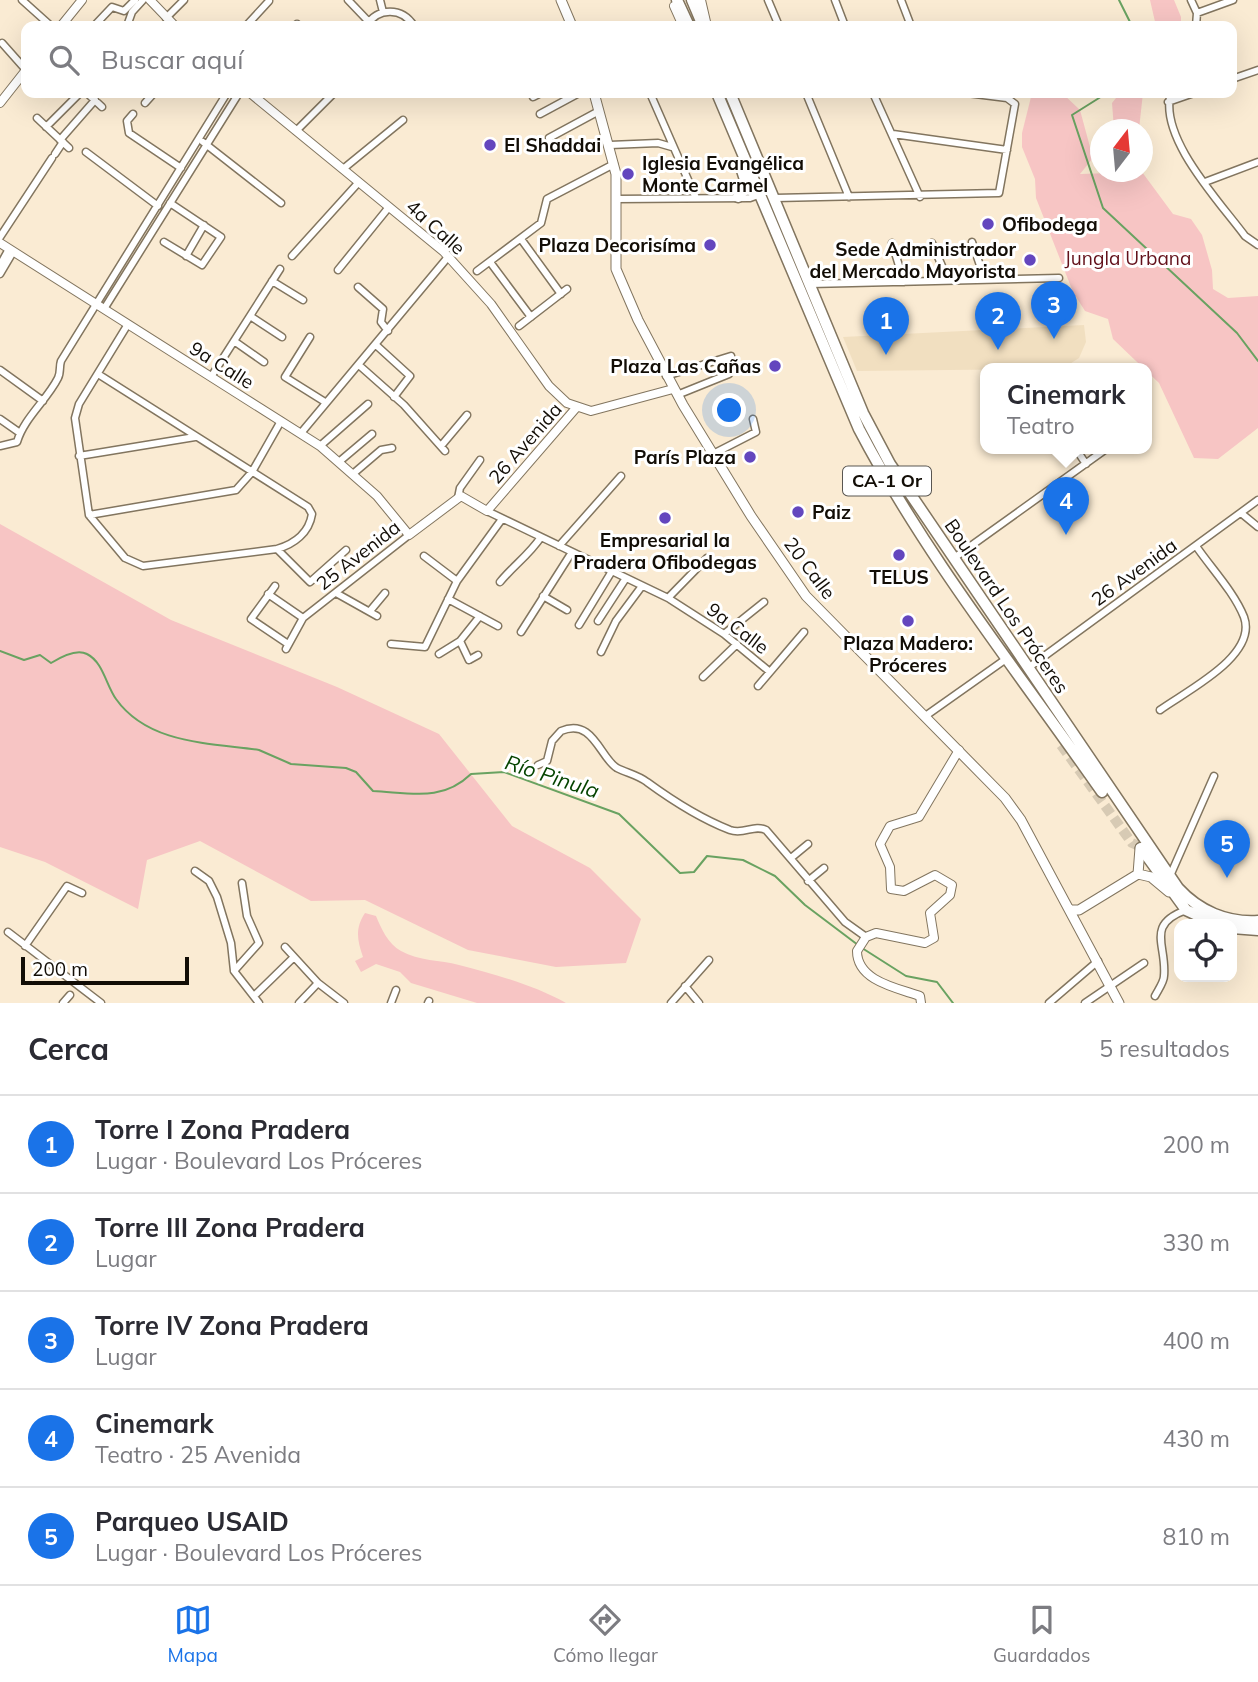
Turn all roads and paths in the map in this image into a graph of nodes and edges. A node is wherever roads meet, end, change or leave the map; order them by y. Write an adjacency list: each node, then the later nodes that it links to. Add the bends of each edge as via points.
1 (22, 0): 23 (street)
2 (82, 0): 24 (street)
3 (135, 0): 25 (street, via 124,11 112,7)
4 (143, 0): 26 (street)
5 (150, 0): 22 (street)
6 (184, 0): 22 (street)
7 (348, 0): 29 (street)
8 (380, 0): 20 (street)
9 (561, 0): 32 (main road)
10 (672, 0): 33 (street)
11 (677, 0): 34 (highway)
12 (684, 0): 35 (highway)
13 (697, 0): 36 (highway)
14 (768, 0): 37 (street)
15 (835, 0): 38 (street)
16 (901, 0): 39 (street)
17 (1191, 0): 21 (street)
18 (1233, 0): 21 (street)
19 (269, 1): 28 (street)
20 (383, 12): 30 (street); 31 (street, via 401,14)
21 (1197, 13): 40 (street)
22 (166, 18): 27 (street)
23 (45, 21)
24 (65, 21)
25 (99, 21)
26 (129, 21)
27 (169, 21)
28 (251, 21)
29 (365, 21)
30 (371, 21)
31 (409, 21)
32 (570, 21)
33 (682, 21)
34 (689, 21)
35 (690, 21)
36 (704, 21)
37 (777, 21)
38 (843, 21)
39 (909, 21)
40 (1196, 21)
41 (2, 43): 42 (street)
42 (21, 64)
43 (1258, 70): 45 (street)
44 (21, 76): 66 (street)
45 (1237, 77)
46 (75, 98): 75 (street)
47 (93, 98): 64 (street)
48 (150, 98): 67 (street)
49 (224, 98): 79 (street)
50 (236, 98): 82 (street)
51 (256, 98): 76 (street, 4a Calle)
52 (329, 98): 76 (street)
53 (570, 98): 71 (street)
54 (595, 98): 69 (main road, 20 Calle)
55 (652, 98): 74 (street)
56 (718, 98): 95 (highway, via 747,181 746,190)
57 (719, 98): 94 (highway, Boulevard Los Próceres / CA-1 Or)
58 (732, 98): 99 (highway, Boulevard Los Próceres / CA-1 Or)
59 (808, 98): 96 (street)
60 (875, 98): 77 (street)
61 (1007, 98): 86 (street, via 1015,104)
62 (1169, 98): 65 (street)
63 (1180, 98): 65 (street)
64 (95, 100): 68 (street); 80 (street)
65 (1168, 102): 93 (street, via 1176,136)
66 (0, 103)
67 (145, 103)
68 (103, 107)
69 (599, 111): 78 (street); 83 (main road, 20 Calle)
70 (133, 114): 90 (street, via 127,121 129,132)
71 (540, 114)
72 (37, 118): 75 (street)
73 (403, 120): 91 (street)
74 (662, 124): 81 (street); 84 (street)
75 (46, 127): 80 (street)
76 (296, 131): 91 (street, 4a Calle)
77 (893, 134): 86 (street); 97 (street)
78 (549, 138)
79 (199, 139): 82 (street); 90 (street)
80 (62, 141): 85 (street); 106 (street)
81 (658, 143): 83 (street); 84 (street)
82 (206, 144): 101 (street); 102 (street)
83 (610, 145): 89 (main road, 20 Calle)
84 (672, 146): 98 (street)
85 (69, 148)
86 (1007, 150): 97 (street, via 999,193)
87 (86, 152): 103 (street)
88 (1258, 162): 93 (street)
89 (614, 164): 100 (main road, 20 Calle); 107 (street, via 547,199 541,223)
90 (181, 168): 103 (street)
91 (343, 169): 92 (street, 4a Calle)
92 (359, 182): 104 (street, 4a Calle); 116 (street)
93 (1205, 182): 113 (street, via 1245,236)
94 (761, 194): 95 (street); 224 (highway, Boulevard Los Próceres / CA-1 Or, via 877,464)
95 (738, 197): 98 (street)
96 (849, 197): 97 (street); 99 (street)
97 (920, 197)
98 (696, 198): 100 (street)
99 (775, 198): 129 (highway, Boulevard Los Próceres / CA-1 Or)
100 (616, 199): 149 (main road, 20 Calle, via 617,269)
101 (170, 203): 105 (street); 132 (street)
102 (281, 203)
103 (158, 206): 132 (street)
104 (389, 207): 117 (street, 4a Calle); 121 (street)
105 (204, 225): 115 (street); 115 (street, via 221,237 202,265)
106 (0, 237)
107 (521, 239): 118 (street); 134 (street, via 564,292)
108 (164, 242): 115 (street)
109 (0, 243): 114 (street, 9a Calle)
110 (892, 243): 128 (street)
111 (932, 243): 127 (street)
112 (972, 243): 125 (street)
113 (1258, 245)
114 (11, 250): 119 (street); 123 (street); 132 (street, 9a Calle)
115 (186, 256)
116 (292, 256)
117 (448, 257): 137 (street); 155 (street, 4a Calle, via 491,304 549,386)
118 (490, 262): 122 (street); 134 (street)
119 (0, 265)
120 (280, 269): 126 (street)
121 (338, 270)
122 (477, 271)
123 (0, 274)
124 (1059, 278): 125 (street)
125 (985, 280): 127 (street)
126 (272, 281): 131 (street); 133 (street)
127 (948, 281): 128 (street)
128 (904, 282): 129 (street)
129 (810, 284): 193 (highway, Boulevard Los Próceres / CA-1 Or, via 874,437)
130 (358, 287): 137 (street, via 383,309 381,322)
131 (303, 300)
132 (101, 307): 135 (street, 9a Calle); 152 (street, via 61,361 60,374)
133 (250, 316): 138 (street); 140 (street)
134 (531, 317): 136 (street)
135 (128, 324): 146 (street); 148 (street, 9a Calle)
136 (519, 326)
137 (388, 331): 141 (street)
138 (282, 337)
139 (310, 337): 153 (street, via 285,377)
140 (234, 341): 143 (street); 148 (street)
141 (376, 345): 144 (street); 151 (street, via 410,376)
142 (731, 356): 149 (street)
143 (264, 362)
144 (360, 366): 151 (street); 153 (street)
145 (0, 370): 152 (street)
146 (97, 374): 163 (street); 170 (street, via 75,410)
147 (729, 374): 150 (street)
148 (211, 376): 159 (street, 9a Calle)
149 (666, 376): 150 (main road, 20 Calle)
150 (675, 392): 155 (street, 26 Avenida, via 591,411); 167 (main road, 20 Calle)
151 (394, 397): 156 (street, via 443,449)
152 (43, 401): 160 (street)
153 (325, 402): 161 (street)
154 (368, 404): 165 (street)
155 (576, 408): 179 (street, 26 Avenida)
156 (467, 415)
157 (0, 419): 160 (street)
158 (753, 419): 167 (street, via 755,432)
159 (281, 421): 161 (street, 9a Calle); 174 (street)
160 (20, 433): 164 (street, via 17,442)
161 (301, 433): 165 (street, 9a Calle)
162 (372, 434): 172 (street)
163 (195, 437): 170 (street); 174 (street)
164 (0, 446)
165 (320, 446): 172 (street, 9a Calle)
166 (392, 448): 175 (street, via 381,450)
167 (713, 454): 231 (main road, 20 Calle, via 806,596)
168 (1079, 454): 173 (street)
169 (1099, 454): 173 (street)
170 (79, 456): 181 (street)
171 (480, 460): 177 (street, via 460,488)
172 (340, 461): 175 (street, 9a Calle)
173 (1086, 464): 193 (street)
174 (252, 472): 181 (street, via 236,490); 188 (street, via 311,510 311,520 299,538)
175 (354, 473): 184 (street, 9a Calle)
176 (621, 476): 186 (street)
177 (459, 497): 179 (street, 9a Calle); 184 (street, 25 Avenida)
178 (1258, 500): 180 (street, 26 Avenida)
179 (487, 511): 182 (street, 9a Calle)
180 (1241, 513): 183 (street); 187 (street, 26 Avenida)
181 (89, 515): 188 (street, via 129,562 143,566)
182 (502, 519): 185 (street, 9a Calle); 196 (street)
183 (1258, 527)
184 (409, 535): 200 (street, 25 Avenida)
185 (541, 537): 186 (street, 9a Calle); 197 (street, via 529,556 518,561)
186 (559, 546): 190 (street, 9a Calle)
187 (1196, 546): 225 (street, 26 Avenida); 230 (street, via 1240,608 1247,629 1228,662)
188 (277, 549): 189 (street, via 310,582)
189 (346, 550)
190 (572, 552): 194 (street, 9a Calle); 203 (street)
191 (424, 556): 196 (street)
192 (707, 558): 204 (street)
193 (954, 558): 225 (highway, Boulevard Los Próceres / CA-1 Or)
194 (612, 571): 195 (street, 9a Calle); 213 (street)
195 (626, 578): 199 (street, 9a Calle); 212 (street)
196 (457, 581): 205 (street)
197 (500, 582)
198 (275, 586): 202 (street)
199 (642, 586): 204 (street, 9a Calle); 221 (street, via 616,621)
200 (336, 593): 208 (street); 211 (street, 25 Avenida)
201 (385, 593): 208 (street)
202 (268, 594): 211 (street); 211 (street, 25 Avenida, via 251,621 287,647)
203 (543, 596): 207 (street); 215 (street)
204 (668, 598): 217 (street, 9a Calle)
205 (448, 599): 210 (street); 219 (street, via 425,647)
206 (764, 602): 217 (street)
207 (567, 610)
208 (370, 611): 209 (street)
209 (377, 616)
210 (480, 616): 214 (street); 218 (street)
211 (303, 618)
212 (598, 621)
213 (579, 625)
214 (498, 626)
215 (521, 632)
216 (804, 632): 226 (street)
217 (724, 634): 220 (street, 9a Calle)
218 (460, 641): 222 (street); 223 (street, via 469,660)
219 (391, 644)
220 (737, 644): 226 (street, 9a Calle); 227 (street)
221 (601, 652)
222 (439, 654)
223 (478, 655)
224 (1008, 657): 231 (street); 232 (highway, Boulevard Los Próceres / CA-1 Or)
225 (1028, 667): 229 (highway, Boulevard Los Próceres / CA-1 Or)
226 (770, 672): 228 (street)
227 (703, 677)
228 (758, 686)
229 (1042, 688): 235 (highway); 244 (highway, Boulevard Los Próceres / CA-1 Or)
230 (1160, 710)
231 (924, 717): 234 (main road, 20 Calle)
232 (1053, 722): 233 (highway); 239 (highway, Boulevard Los Próceres / CA-1 Or)
233 (1060, 744)
234 (959, 750): 249 (main road, 20 Calle, via 1021,820); 257 (street, via 919,817 890,826 880,844 890,867 891,889 904,891 935,875 952,885 950,895 930,913 934,938 925,943 876,933)
235 (1090, 753)
236 (538, 765): 240 (street, via 547,761 552,741 561,731 588,732 616,767 685,810 730,830 766,830)
237 (1214, 776): 244 (street)
238 (808, 844): 240 (street)
239 (1140, 848): 243 (main road); 248 (highway, Boulevard Los Próceres / CA-1 Or)
240 (791, 858): 245 (street)
241 (824, 868): 245 (street)
242 (195, 871): 264 (street, via 209,881 217,897)
243 (1134, 876): 248 (main road, via 1154,878); 249 (main road); 252 (main road)
244 (1170, 876): 253 (highway, Boulevard Los Próceres / CA-1 Or, via 1184,894 1210,913 1236,921)
245 (808, 881): 257 (street)
246 (242, 883): 264 (street, via 247,916 259,940)
247 (82, 893): 258 (street, via 66,886)
248 (1173, 896): 250 (highway, Boulevard Los Próceres / CA-1 Or)
249 (1072, 910): 252 (main road, 20 Calle)
250 (1186, 910): 251 (highway, Boulevard Los Próceres / CA-1 Or); 270 (street, via 1164,923 1160,933 1164,978)
251 (1205, 919)
252 (1077, 920): 262 (main road, 20 Calle)
253 (1258, 921)
254 (1237, 928): 255 (highway)
255 (1258, 930)
256 (8, 932): 258 (street)
257 (865, 939): 279 (street, via 857,951 867,974 920,996)
258 (25, 946): 273 (street)
259 (285, 947): 260 (street)
260 (293, 958): 265 (street); 271 (street)
261 (709, 960): 266 (street)
262 (1098, 961): 267 (main road, 20 Calle); 280 (street)
263 (1144, 963): 267 (street)
264 (234, 971): 271 (street)
265 (318, 984): 275 (street); 276 (street)
266 (685, 986): 272 (street); 278 (street)
267 (1110, 986): 281 (street); 282 (main road, 20 Calle)
268 (396, 990): 277 (street)
269 (70, 995): 274 (street)
270 (1155, 996)
271 (256, 1000)
272 (695, 1001)
273 (98, 1002)
274 (63, 1003)
275 (299, 1003)
276 (344, 1003)
277 (391, 1003)
278 (671, 1003)
279 (921, 1003)
280 (1049, 1003)
281 (1085, 1003)
282 (1119, 1003)

